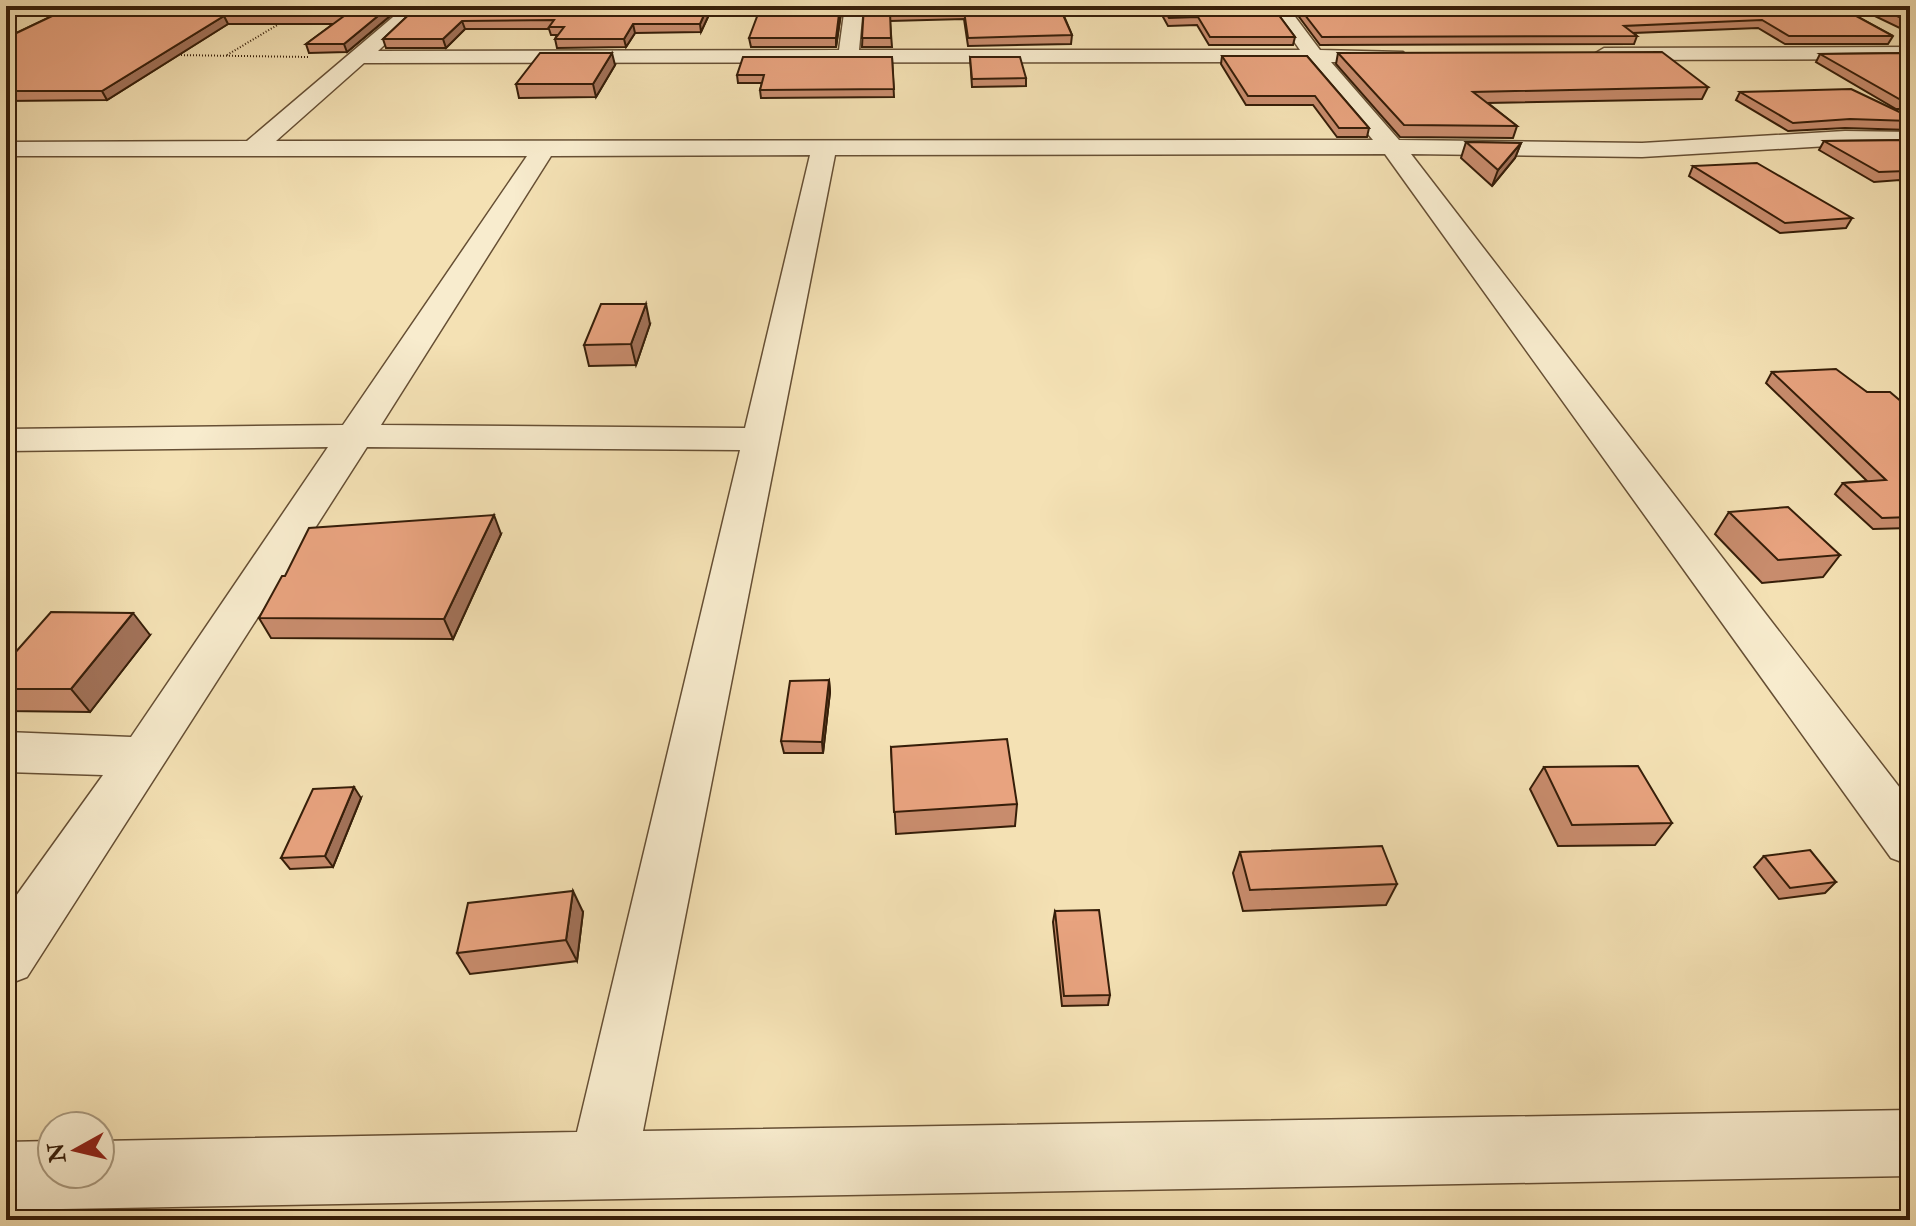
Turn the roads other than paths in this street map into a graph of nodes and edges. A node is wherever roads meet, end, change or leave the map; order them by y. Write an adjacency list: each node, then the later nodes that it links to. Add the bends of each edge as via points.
1 (417, 6): 9 (street)
2 (854, 6): 11 (street)
3 (1278, 6): 10 (street)
4 (1884, 31): 5 (street)
5 (1910, 44)
6 (1910, 53): 7 (street)
7 (1583, 54)
8 (1410, 56): 10 (street)
9 (358, 57): 11 (street); 17 (street)
10 (1315, 57): 11 (street); 15 (street)
11 (848, 58)
12 (1910, 139): 15 (street, via 1642,150)
13 (824, 147): 14 (street); 15 (street); 19 (street)
14 (544, 148): 17 (street); 18 (street)
15 (1393, 148): 23 (street)
16 (6, 149): 17 (street)
17 (253, 149)
18 (355, 436): 19 (street); 20 (street); 22 (street)
19 (761, 439): 26 (street)
20 (6, 440)
21 (6, 752): 22 (street)
22 (144, 757): 24 (street)
23 (1910, 842)
24 (6, 958)
25 (1910, 1143): 26 (street)
26 (603, 1166): 27 (street)
27 (6, 1176)

